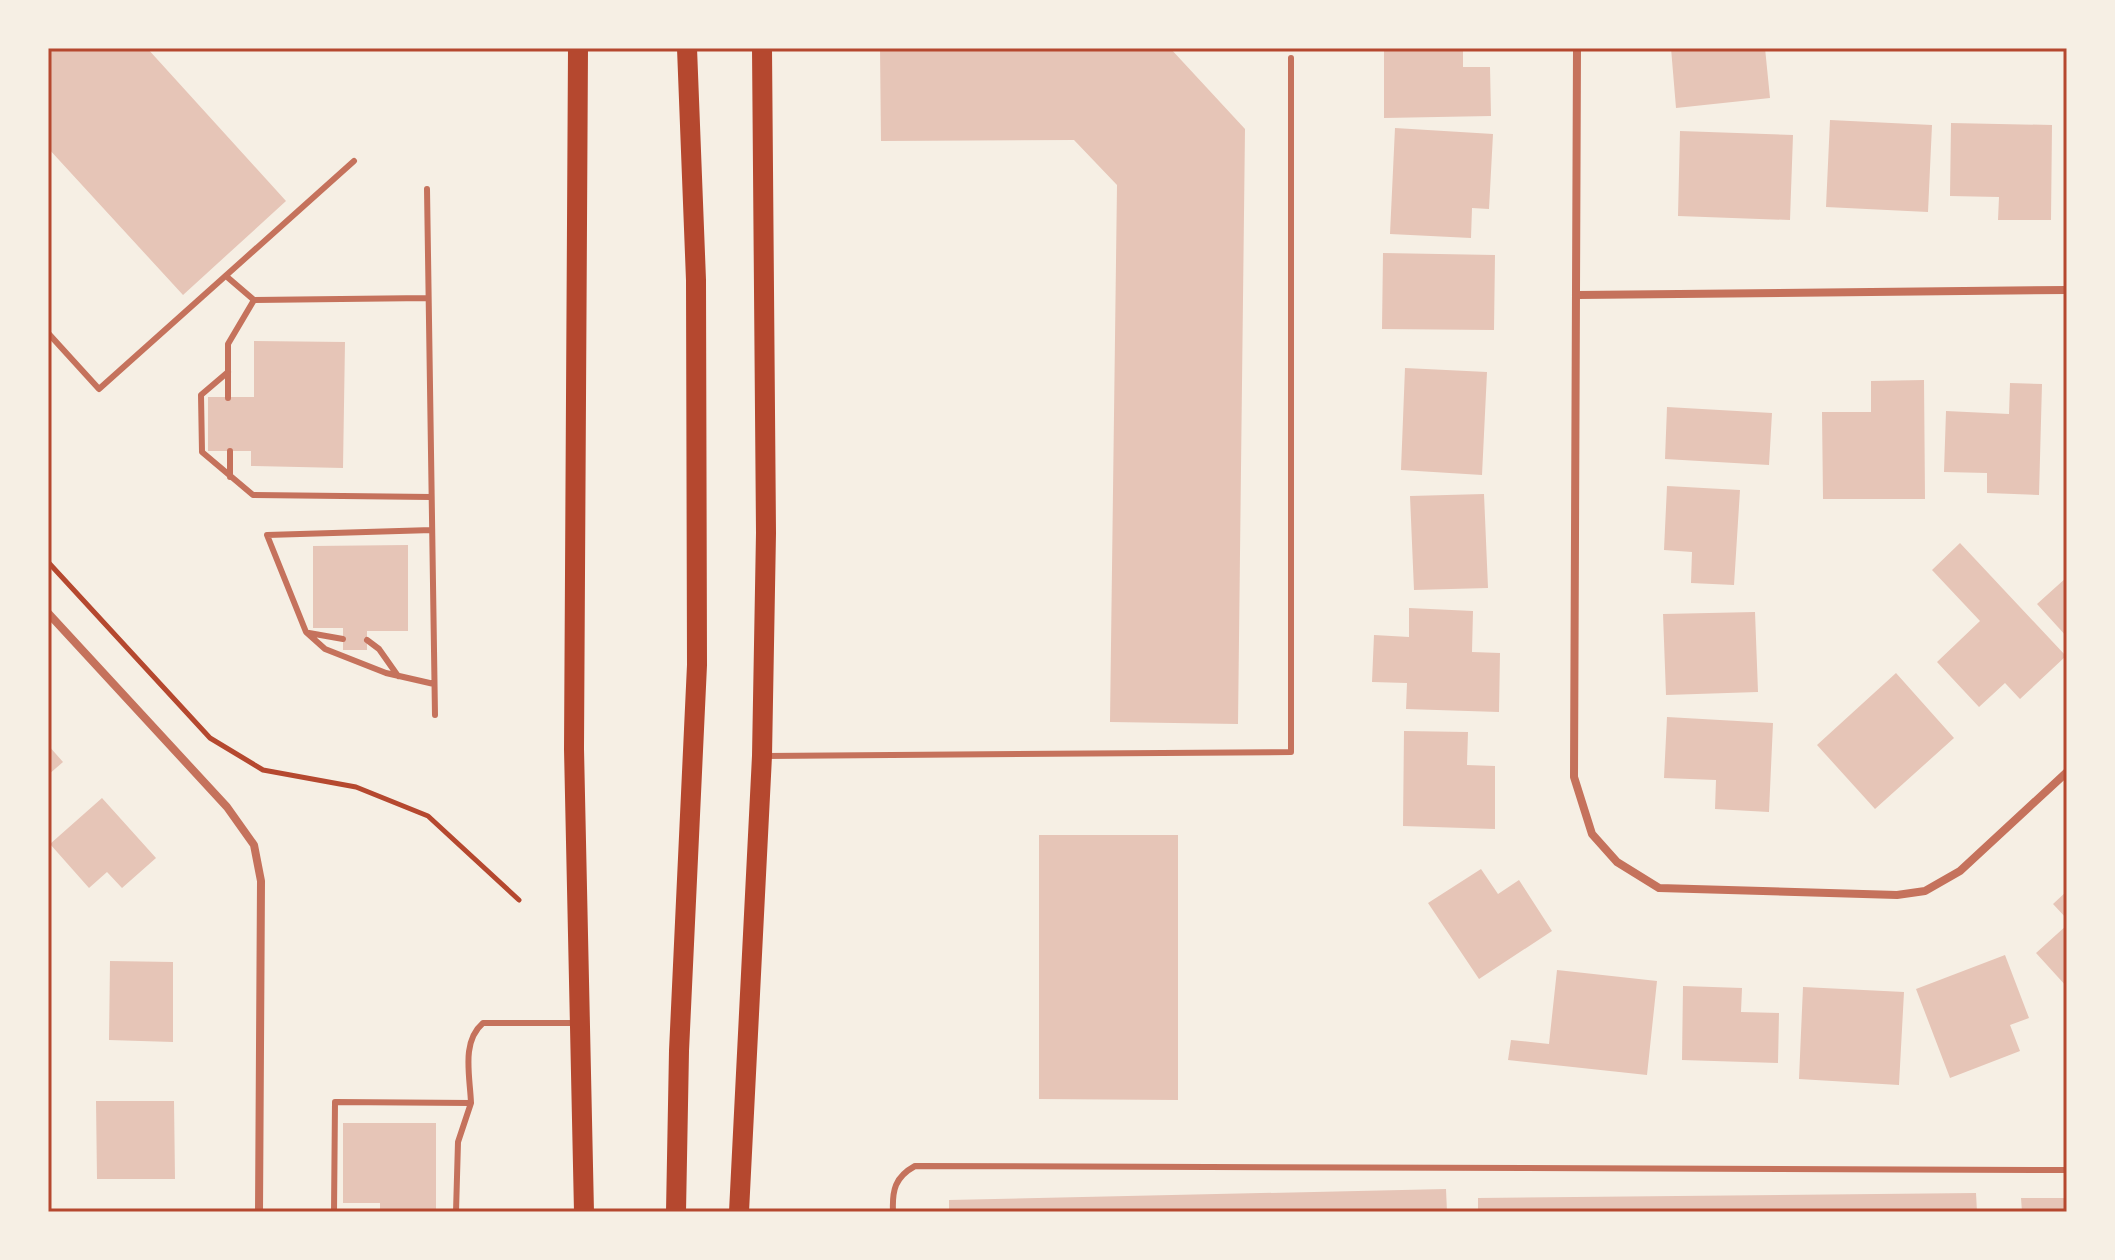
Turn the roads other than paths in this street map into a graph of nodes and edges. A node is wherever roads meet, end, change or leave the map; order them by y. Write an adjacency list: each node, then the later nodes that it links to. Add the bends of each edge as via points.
1 (578, 48): 29 (main road, via 574,749)
2 (687, 48): 36 (main road, via 696,280 697,665)
3 (762, 48): 27 (main road)
4 (1577, 48): 10 (street)
5 (1291, 58): 27 (lane, via 1291,752)
6 (354, 161): 8 (lane)
7 (427, 189): 11 (lane)
8 (226, 276): 12 (lane); 13 (lane, via 99,389)
9 (2067, 290): 10 (street)
10 (1578, 295): 28 (street, via 1574,777 1592,834 1617,862 1659,888 1897,895 1925,891 1960,871)
11 (428, 298): 12 (lane); 18 (lane)
12 (254, 300): 14 (lane, via 228,344)
13 (48, 333)
14 (228, 372): 15 (lane); 17 (lane, via 201,395 202,452)
15 (228, 398)
16 (230, 451): 17 (lane)
17 (230, 477): 18 (lane, via 253,495)
18 (431, 497): 19 (lane)
19 (432, 530): 21 (lane, via 267,535); 25 (lane)
20 (48, 613): 32 (street, via 227,807 254,845 261,881)
21 (306, 632): 22 (lane); 24 (lane, via 325,649)
22 (343, 639)
23 (367, 640): 24 (lane)
24 (398, 676): 25 (lane)
25 (434, 684): 26 (lane)
26 (435, 715)
27 (762, 756): 37 (main road)
28 (2067, 772)
29 (580, 1023): 30 (lane, via 483,1023 469,1043); 35 (main road)
30 (471, 1103): 33 (lane, via 335,1102); 34 (lane, via 458,1142)
31 (2067, 1170): 38 (lane, via 915,1166 900,1174 892,1194)
32 (259, 1212)
33 (334, 1212)
34 (456, 1212)
35 (584, 1212)
36 (676, 1212)
37 (739, 1212)
38 (893, 1212)

